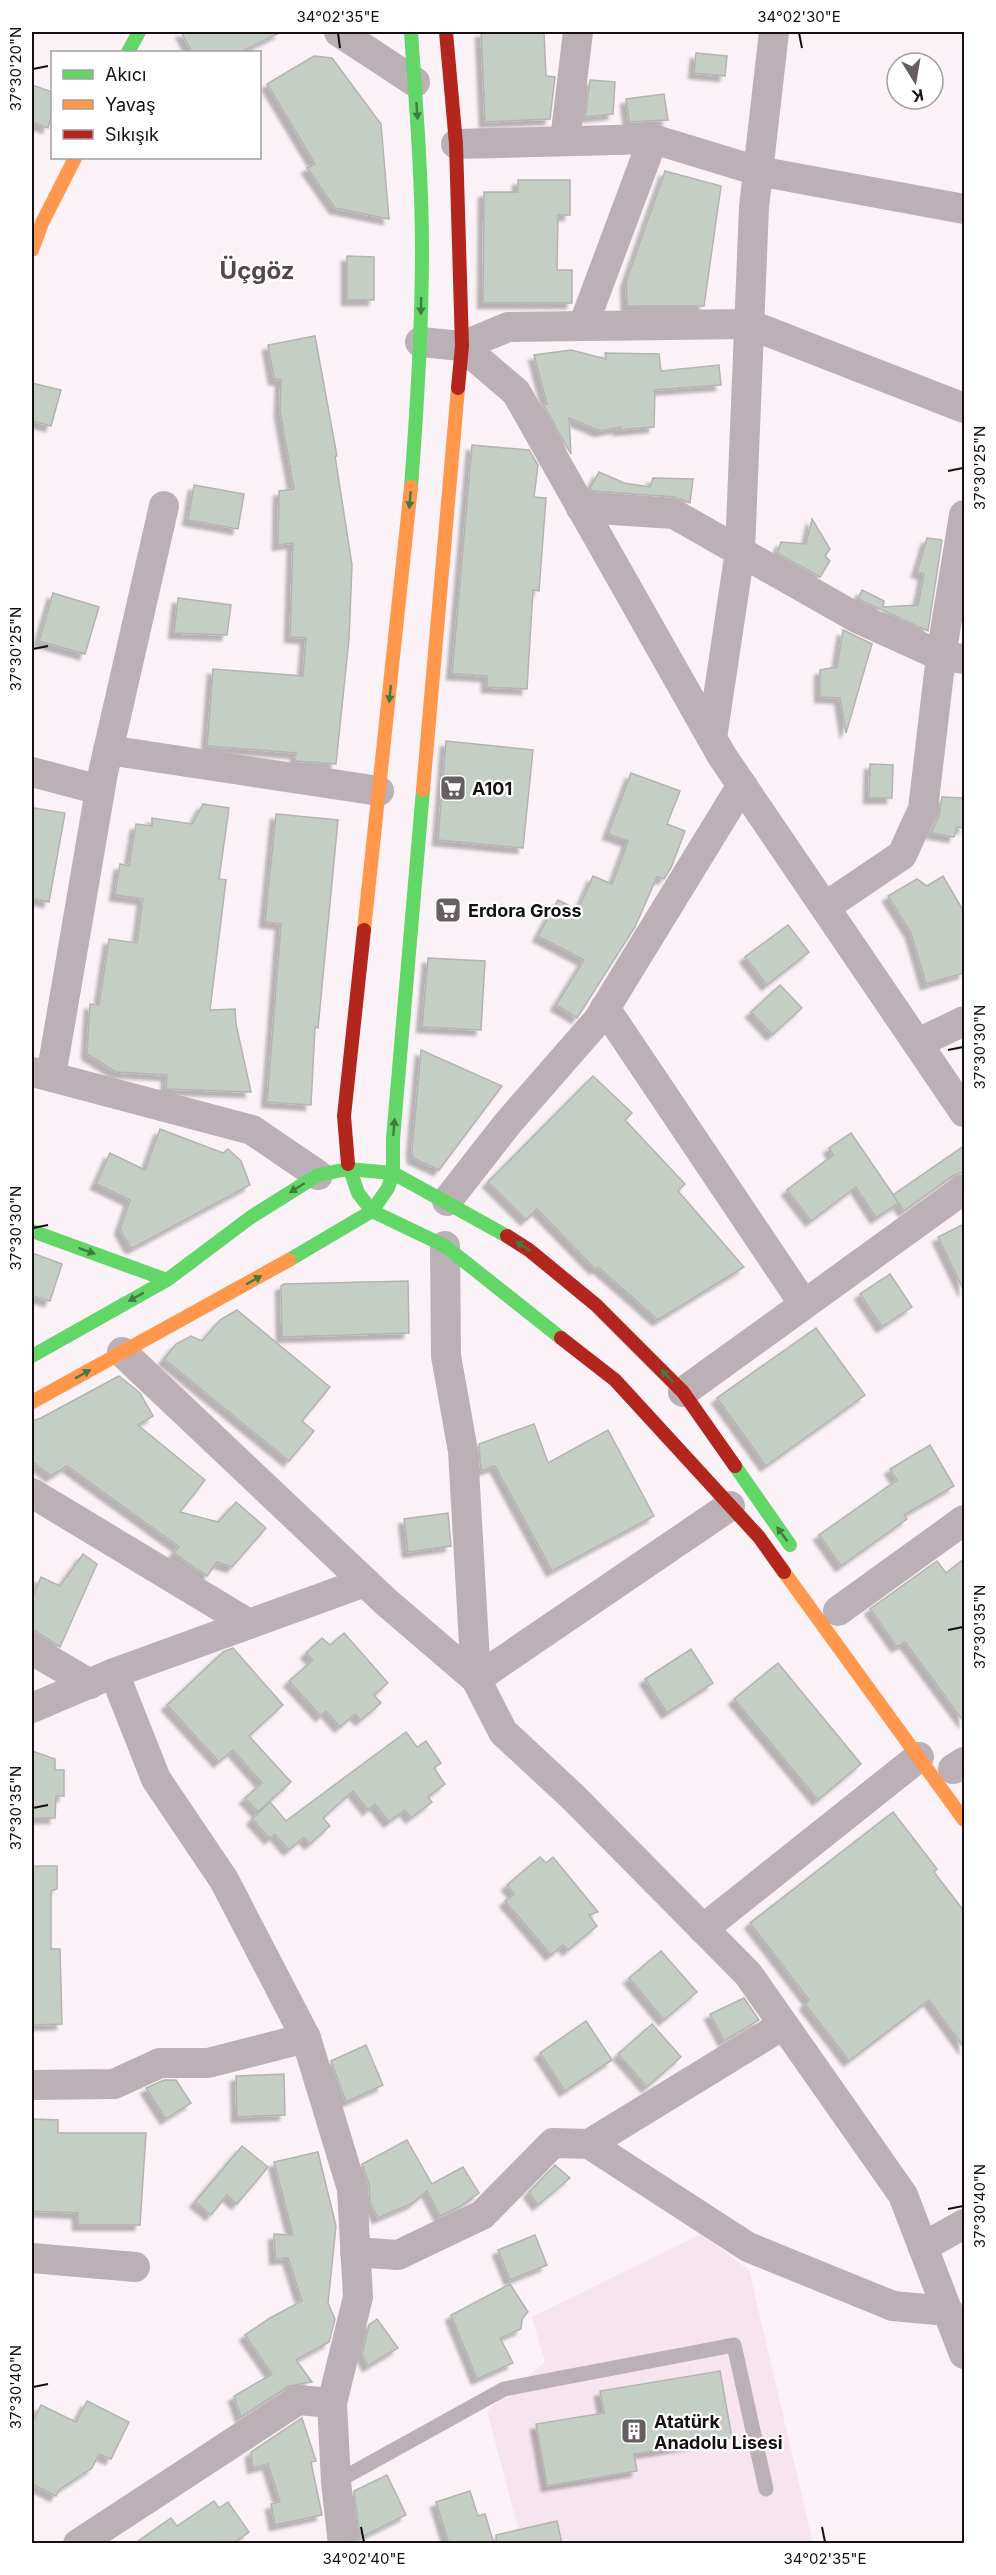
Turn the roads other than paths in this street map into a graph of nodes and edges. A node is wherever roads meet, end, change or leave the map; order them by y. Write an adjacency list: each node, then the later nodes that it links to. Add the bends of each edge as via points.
1 (139, 32): 7 (main road)
2 (339, 32): 8 (street)
3 (411, 32): 8 (main road)
4 (446, 32): 11 (main road)
5 (578, 32): 10 (street)
6 (774, 32): 13 (street)
7 (129, 51)
8 (415, 82): 18 (main road, one-way to 18, via 420,161)
9 (653, 139): 10 (street); 13 (street); 17 (street)
10 (565, 140): 11 (street)
11 (456, 144): 19 (main road)
12 (74, 159): 15 (main road)
13 (758, 171): 14 (street); 16 (street)
14 (964, 209)
15 (35, 231)
16 (748, 324): 17 (street); 20 (street); 24 (street)
17 (583, 326): 19 (street, via 508,327)
18 (420, 342): 19 (street); 31 (main road, one-way to 31, via 406,548)
19 (462, 346): 22 (street, via 516,392); 39 (main road, one-way to 19)
20 (964, 408)
21 (164, 506): 27 (street)
22 (581, 508): 24 (street, via 674,514); 26 (street)
23 (964, 515): 25 (street)
24 (740, 551): 25 (street, via 857,618); 26 (street)
25 (953, 658): 32 (street, via 923,809 902,855)
26 (712, 738): 29 (street)
27 (108, 750): 30 (street); 31 (street)
28 (32, 772): 30 (street)
29 (742, 785): 32 (street); 33 (street)
30 (100, 790): 36 (street)
31 (380, 791): 38 (main road, via 344,1116)
32 (825, 907): 35 (street)
33 (605, 1008): 42 (street); 47 (street)
34 (964, 1021): 35 (street)
35 (918, 1043): 37 (street)
36 (41, 1074): 40 (street, via 252,1130)
37 (964, 1112)
38 (348, 1169): 39 (main road); 40 (main road); 43 (main road, via 358,1193)
39 (393, 1173): 42 (main road); 43 (main road, via 388,1188)
40 (318, 1175): 46 (main road, one-way to 46, via 251,1216)
41 (964, 1189): 47 (street)
42 (447, 1200): 50 (main road, one-way to 42, via 558,1272)
43 (372, 1210): 45 (main road); 48 (main road, one-way to 43, via 317,1245)
44 (32, 1231): 46 (main road, one-way to 46)
45 (445, 1246): 53 (main road, via 615,1380); 61 (street, via 446,1356 463,1451)
46 (167, 1280): 49 (main road, one-way to 49)
47 (803, 1303): 50 (street)
48 (122, 1352): 51 (main road, one-way to 48); 56 (street)
49 (32, 1356)
50 (683, 1392): 55 (main road, one-way to 50)
51 (32, 1402)
52 (32, 1493): 58 (street)
53 (730, 1506): 61 (street); 63 (main road)
54 (964, 1520): 57 (street)
55 (796, 1553)
56 (365, 1582): 58 (street); 61 (street)
57 (838, 1610)
58 (249, 1624): 60 (street)
59 (32, 1650): 60 (street)
60 (102, 1678): 62 (street); 67 (street, via 156,1779 224,1881)
61 (476, 1679): 65 (street, via 503,1732)
62 (32, 1708)
63 (949, 1765): 64 (main road); 65 (street)
64 (964, 1820)
65 (704, 1929): 66 (street, via 748,1974)
66 (783, 2025): 69 (street); 71 (street, via 903,2195)
67 (306, 2038): 68 (street, via 208,2062 160,2063 114,2084); 72 (street, via 352,2189)
68 (32, 2085)
69 (589, 2144): 72 (street, via 553,2143 482,2215 398,2254); 75 (street, via 748,2247 893,2306)
70 (964, 2224): 71 (street)
71 (923, 2247): 75 (street)
72 (355, 2252): 77 (street, via 358,2297)
73 (32, 2258): 74 (street)
74 (135, 2267)
75 (948, 2311): 76 (street)
76 (964, 2354)
77 (332, 2403): 78 (street); 80 (street, via 298,2400)
78 (336, 2482): 79 (lane, via 504,2389 734,2345); 81 (street)
79 (766, 2488)
80 (78, 2544)
81 (343, 2544)

